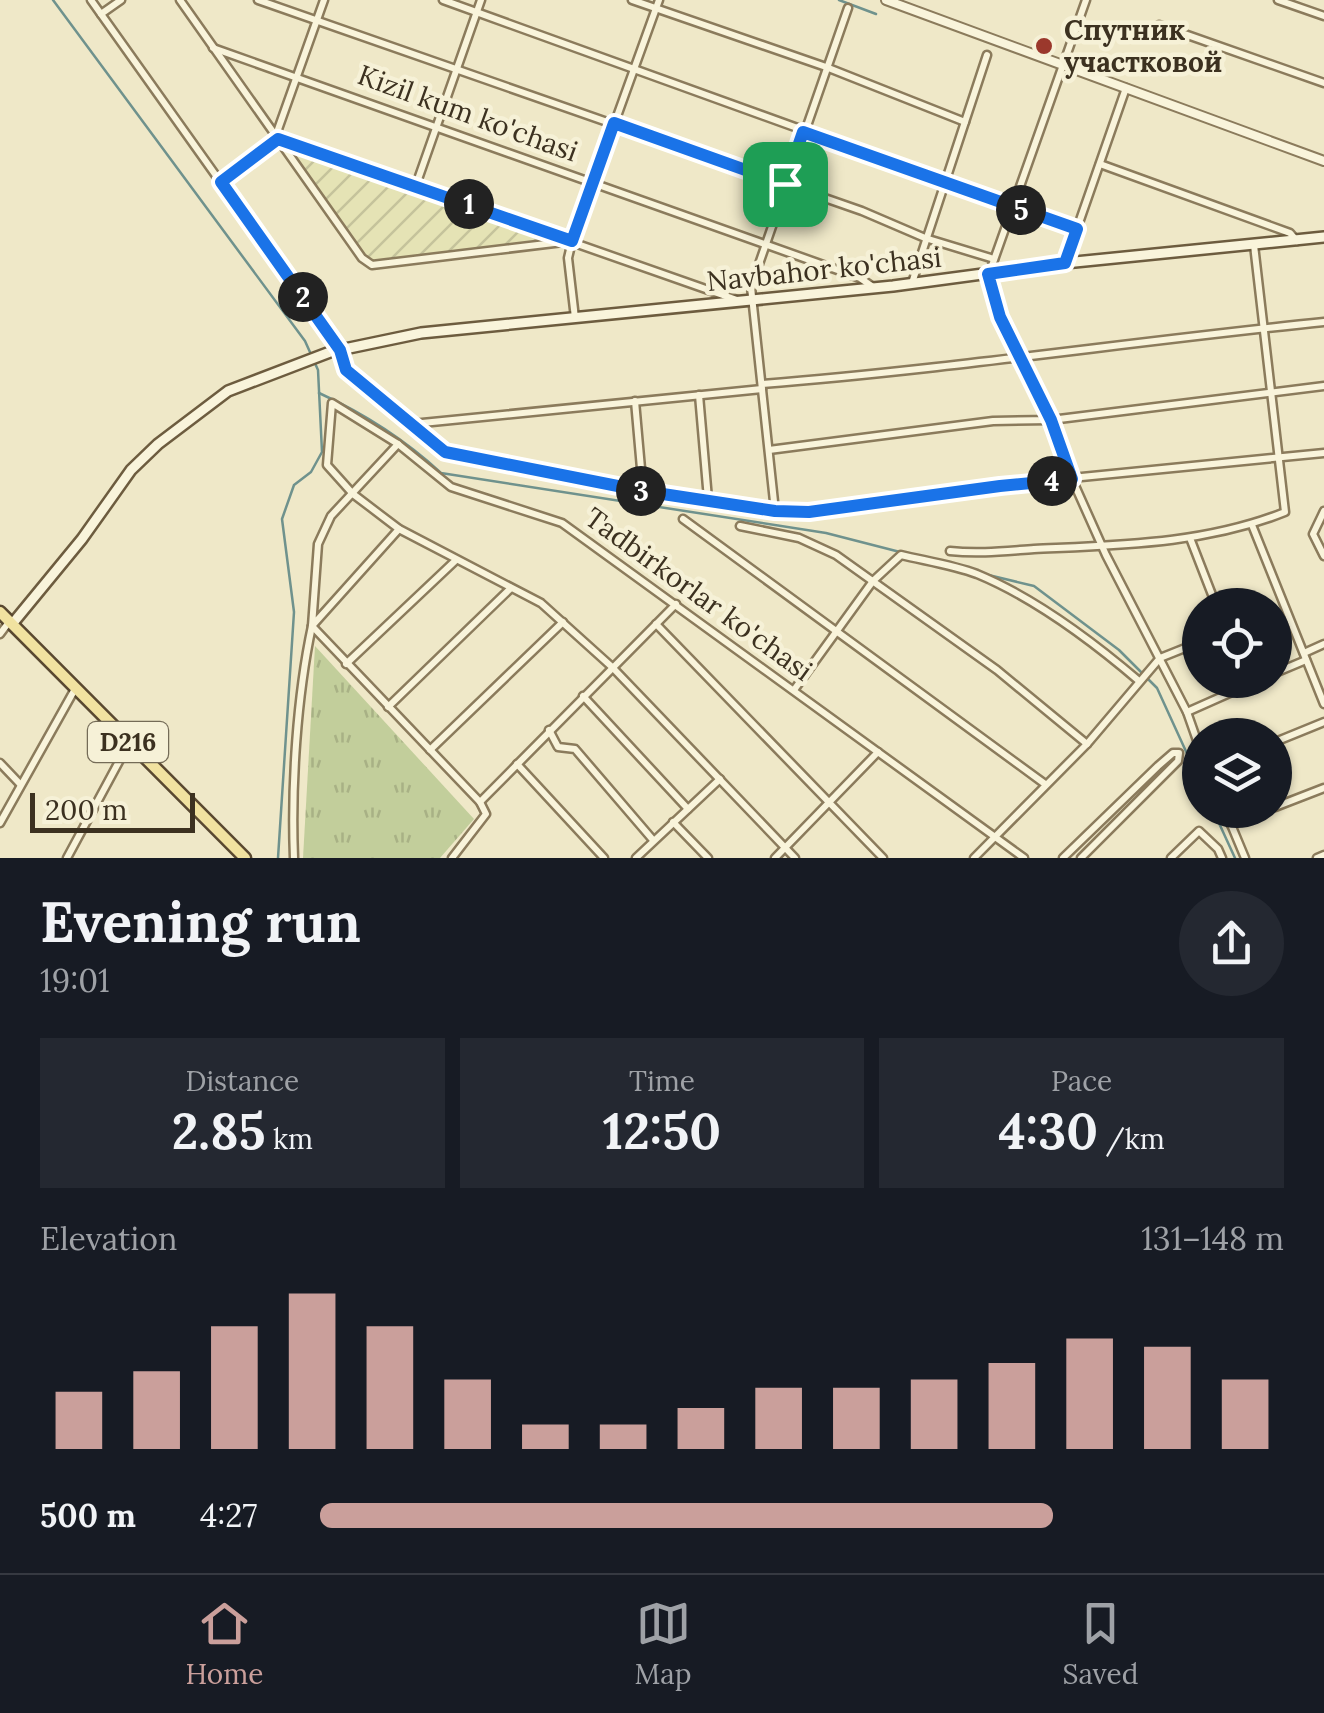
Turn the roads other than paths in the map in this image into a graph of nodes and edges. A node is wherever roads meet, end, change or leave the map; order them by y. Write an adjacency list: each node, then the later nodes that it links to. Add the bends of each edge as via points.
1 (91, 0): 15 (street)
2 (121, 0): 15 (street)
3 (180, 0): 19 (street)
4 (258, 0): 17 (street)
5 (324, 0): 17 (street)
6 (443, 0): 14 (street)
7 (481, 0): 14 (street)
8 (632, 0): 12 (street)
9 (886, 0): 21 (street)
10 (1086, 0): 21 (street)
11 (1278, 0): 16 (street)
12 (657, 4): 22 (street); 24 (street)
13 (848, 8): 22 (street)
14 (476, 12): 23 (street); 24 (street)
15 (101, 14): 35 (street)
16 (1324, 16)
17 (316, 20): 23 (street); 25 (street)
18 (1159, 25): 26 (street)
19 (213, 48): 25 (street, Kizil kum ko'chasi); 32 (street)
20 (987, 55): 28 (street)
21 (1063, 64): 27 (street); 40 (street)
22 (826, 67): 28 (street); 31 (street)
23 (457, 69): 29 (street); 30 (street)
24 (634, 70): 29 (street); 31 (street)
25 (297, 76): 30 (street, Kizil kum ko'chasi); 32 (street)
26 (1324, 84)
27 (1126, 88): 33 (street); 34 (street)
28 (965, 122): 37 (street)
29 (614, 123): 36 (street); 38 (street)
30 (437, 126): 36 (street, Kizil kum ko'chasi); 39 (street)
31 (803, 132): 37 (street); 38 (street)
32 (277, 138): 35 (street); 39 (street); 44 (street, via 372,265)
33 (1324, 161)
34 (1100, 164): 41 (street); 45 (street)
35 (221, 182): 58 (street)
36 (593, 182): 44 (street); 46 (street, Kizil kum ko'chasi)
37 (944, 183): 40 (street); 43 (street)
38 (785, 184): 43 (street); 46 (street)
39 (416, 186): 44 (street)
40 (1013, 208): 41 (street); 48 (street)
41 (1077, 229): 49 (street)
42 (1324, 237): 45 (main road, Navbahor ko'chasi)
43 (926, 238): 48 (street); 51 (street)
44 (572, 241): 54 (street); 55 (street)
45 (1298, 241): 47 (main road, Navbahor ko'chasi)
46 (764, 242): 52 (street, Kizil kum ko'chasi); 53 (street)
47 (1254, 246): 49 (main road, Navbahor ko'chasi); 57 (street)
48 (994, 259): 50 (street)
49 (1065, 263): 50 (main road, Navbahor ko'chasi)
50 (988, 274): 51 (main road, Navbahor ko'chasi); 59 (street)
51 (912, 284): 52 (main road, Navbahor ko'chasi)
52 (874, 287): 53 (main road, Navbahor ko'chasi)
53 (753, 298): 54 (main road, Navbahor ko'chasi); 60 (street)
54 (738, 300): 55 (main road, Navbahor ko'chasi)
55 (575, 319): 58 (main road, Navbahor ko'chasi, via 421,333)
56 (1324, 322): 57 (street)
57 (1264, 328): 59 (street); 62 (street)
58 (335, 351): 66 (street, via 346,370); 92 (main road, Navbahor ko'chasi, via 228,391 158,444)
59 (1020, 358): 60 (street); 65 (street)
60 (762, 386): 63 (street); 68 (street)
61 (1324, 386): 62 (street)
62 (1272, 392): 65 (street); 70 (street)
63 (699, 395): 64 (street); 74 (street)
64 (635, 400): 66 (street); 72 (street)
65 (1051, 420): 68 (street, via 993,421); 71 (street)
66 (410, 424): 72 (street, via 445,452)
67 (398, 444): 73 (street); 73 (street, Tadbirkorlar ko'chasi, via 332,403 327,465); 90 (street, Tadbirkorlar ko'chasi, via 451,486 562,522)
68 (769, 450): 75 (street)
69 (1324, 453): 70 (street)
70 (1280, 456): 71 (street); 78 (street, via 1286,512)
71 (1072, 479): 75 (street); 82 (street)
72 (643, 491): 74 (street)
73 (353, 494): 80 (street); 96 (street, via 331,516 318,544)
74 (708, 500): 75 (street)
75 (775, 511)
76 (1324, 511): 84 (street, via 1312,534)
77 (682, 519): 97 (street)
78 (1252, 525): 81 (street); 89 (street)
79 (740, 526): 86 (street, via 798,538)
80 (399, 529): 85 (street); 96 (street)
81 (1190, 538): 82 (street); 88 (street)
82 (1103, 548): 83 (street); 102 (street)
83 (950, 551)
84 (1324, 556)
85 (456, 560): 87 (street); 104 (street)
86 (873, 581): 97 (street); 106 (street, via 901,555 972,572); 119 (street)
87 (511, 588): 93 (street); 112 (street)
88 (1209, 588)
89 (1277, 588)
90 (676, 604): 94 (street); 108 (street, Tadbirkorlar ko'chasi)
91 (0, 612): 92 (main road, D216)
92 (11, 622): 98 (street); 107 (main road, D216)
93 (563, 622): 105 (street); 120 (street)
94 (656, 624): 105 (street); 130 (street)
95 (1292, 625): 101 (street)
96 (312, 626): 104 (street); 142 (street)
97 (836, 631): 108 (street); 126 (street)
98 (0, 634)
99 (1324, 644): 101 (street)
100 (1182, 649): 102 (street)
101 (1305, 656): 103 (street); 111 (street)
102 (1160, 658): 106 (street); 113 (street)
103 (1292, 663)
104 (346, 664): 112 (street)
105 (612, 667): 109 (street); 124 (street)
106 (1143, 676): 119 (street)
107 (76, 688): 118 (main road, D216); 125 (street)
108 (794, 690): 121 (street, Tadbirkorlar ko'chasi)
109 (583, 696): 116 (street); 131 (street)
110 (1219, 698): 113 (street)
111 (1324, 704)
112 (388, 707): 120 (street)
113 (1187, 712): 114 (street)
114 (1189, 718)
115 (1324, 722): 117 (street)
116 (549, 730): 123 (street); 136 (street, via 558,747 575,749)
117 (1292, 735)
118 (130, 743): 140 (street); 141 (main road, D216)
119 (1087, 744): 126 (street)
120 (430, 750): 129 (street)
121 (878, 752): 130 (street); 135 (street, Tadbirkorlar ko'chasi)
122 (0, 764): 125 (street)
123 (516, 764): 129 (street); 144 (street)
124 (720, 779): 131 (street); 137 (street)
125 (20, 784): 133 (street)
126 (1045, 784): 135 (street)
127 (1324, 788): 128 (street)
128 (1292, 800)
129 (480, 802): 143 (street, via 486,814)
130 (830, 804): 137 (street); 149 (street)
131 (688, 809): 132 (street)
132 (673, 822): 136 (street); 146 (street)
133 (0, 823)
134 (1232, 828): 154 (street)
135 (995, 837): 150 (street); 151 (street, Tadbirkorlar ko'chasi)
136 (653, 840): 145 (street)
137 (784, 848): 147 (street); 148 (street)
138 (1324, 855): 155 (street)
139 (1072, 857): 139 (street, via 1179,760 1179,753 1172,752)
140 (67, 858)
141 (246, 858)
142 (294, 858)
143 (452, 858)
144 (604, 858)
145 (636, 858)
146 (708, 858)
147 (775, 858)
148 (795, 858)
149 (883, 858)
150 (974, 858)
151 (1024, 858)
152 (1172, 858): 153 (street, via 1200,831)
153 (1222, 858)
154 (1245, 858)
155 (1317, 858)

